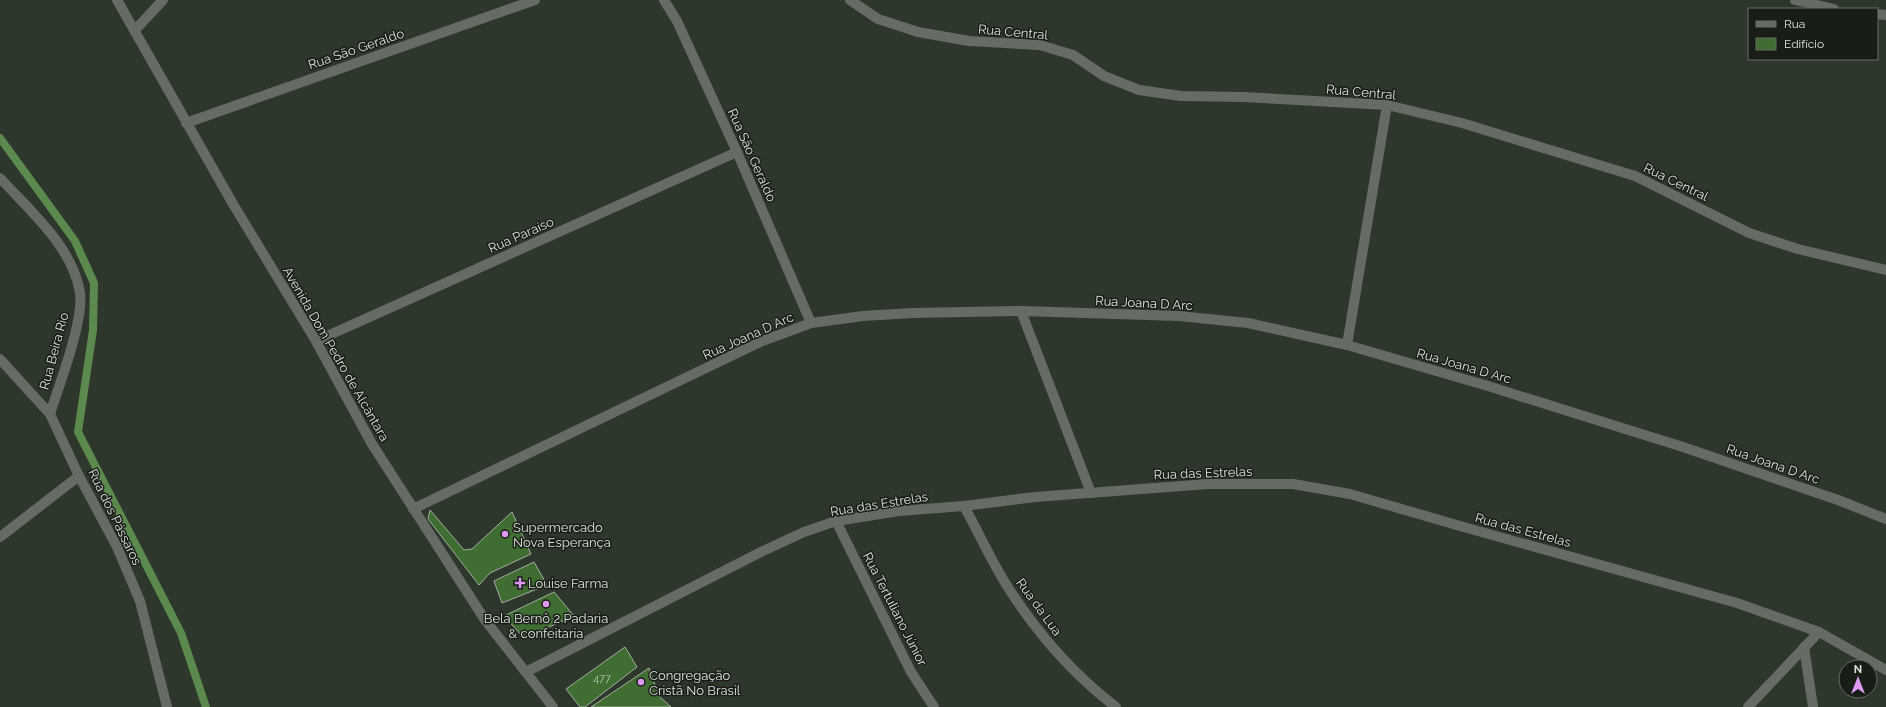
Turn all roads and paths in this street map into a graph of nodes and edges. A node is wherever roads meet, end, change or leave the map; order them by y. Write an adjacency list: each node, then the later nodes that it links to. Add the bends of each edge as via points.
1 (117, 0): 8 (street, Avenida Dom Pedro de Alcântara)
2 (163, 0): 8 (street)
3 (535, 0): 10 (street, Rua São Geraldo)
4 (664, 0): 11 (street, Rua São Geraldo, via 677,22)
5 (850, 0): 9 (street, Rua Central, via 878,19 918,32 969,41 1040,45 1073,55 1104,76 1139,90 1181,96)
6 (1795, 0): 7 (street)
7 (1830, 8)
8 (135, 30): 10 (street, Avenida Dom Pedro de Alcântara)
9 (1387, 105): 13 (street, Rua Central, via 1462,123 1635,176 1749,233 1798,249); 17 (street)
10 (186, 123): 16 (street, Avenida Dom Pedro de Alcântara)
11 (737, 152): 15 (street, Rua São Geraldo); 16 (street, Rua Paraíso)
12 (0, 178): 19 (street, Rua Beira Rio, via 51,234 71,265 80,294 78,326)
13 (1886, 270)
14 (1021, 312): 15 (street, Rua Joana D Arc, via 912,313); 17 (street, Rua Joana D Arc, via 1180,316 1240,322); 21 (street)
15 (811, 323): 23 (street, Rua Joana D Arc, via 760,342)
16 (316, 341): 23 (street, Avenida Dom Pedro de Alcântara, via 372,444)
17 (1347, 345): 24 (street, Rua Joana D Arc, via 1683,447)
18 (0, 359): 19 (street, Rua dos Pássaros)
19 (50, 414): 20 (street, Rua dos Pássaros)
20 (79, 476): 26 (street); 31 (street, Rua dos Pássaros, via 117,547 140,601)
21 (1091, 493): 22 (street, Rua das Estrelas); 27 (street, Rua das Estrelas, via 1208,484 1294,484 1350,494 1737,603)
22 (964, 506): 25 (street, Rua das Estrelas, via 900,511); 34 (street, Rua da Lua, via 1009,589 1048,643 1095,691)
23 (413, 510): 30 (street, Avenida Dom Pedro de Alcântara, via 485,620)
24 (1886, 519)
25 (836, 521): 30 (street, Rua das Estrelas, via 763,551); 33 (street, Rua Tertuliano Júnior, via 911,672)
26 (0, 537)
27 (1819, 632): 28 (street); 29 (street, Rua das Estrelas)
28 (1804, 647): 35 (street); 36 (street)
29 (1886, 670)
30 (526, 672): 32 (street, Avenida Dom Pedro de Alcântara)
31 (167, 707)
32 (553, 707)
33 (934, 707)
34 (1116, 707)
35 (1748, 707)
36 (1813, 707)

